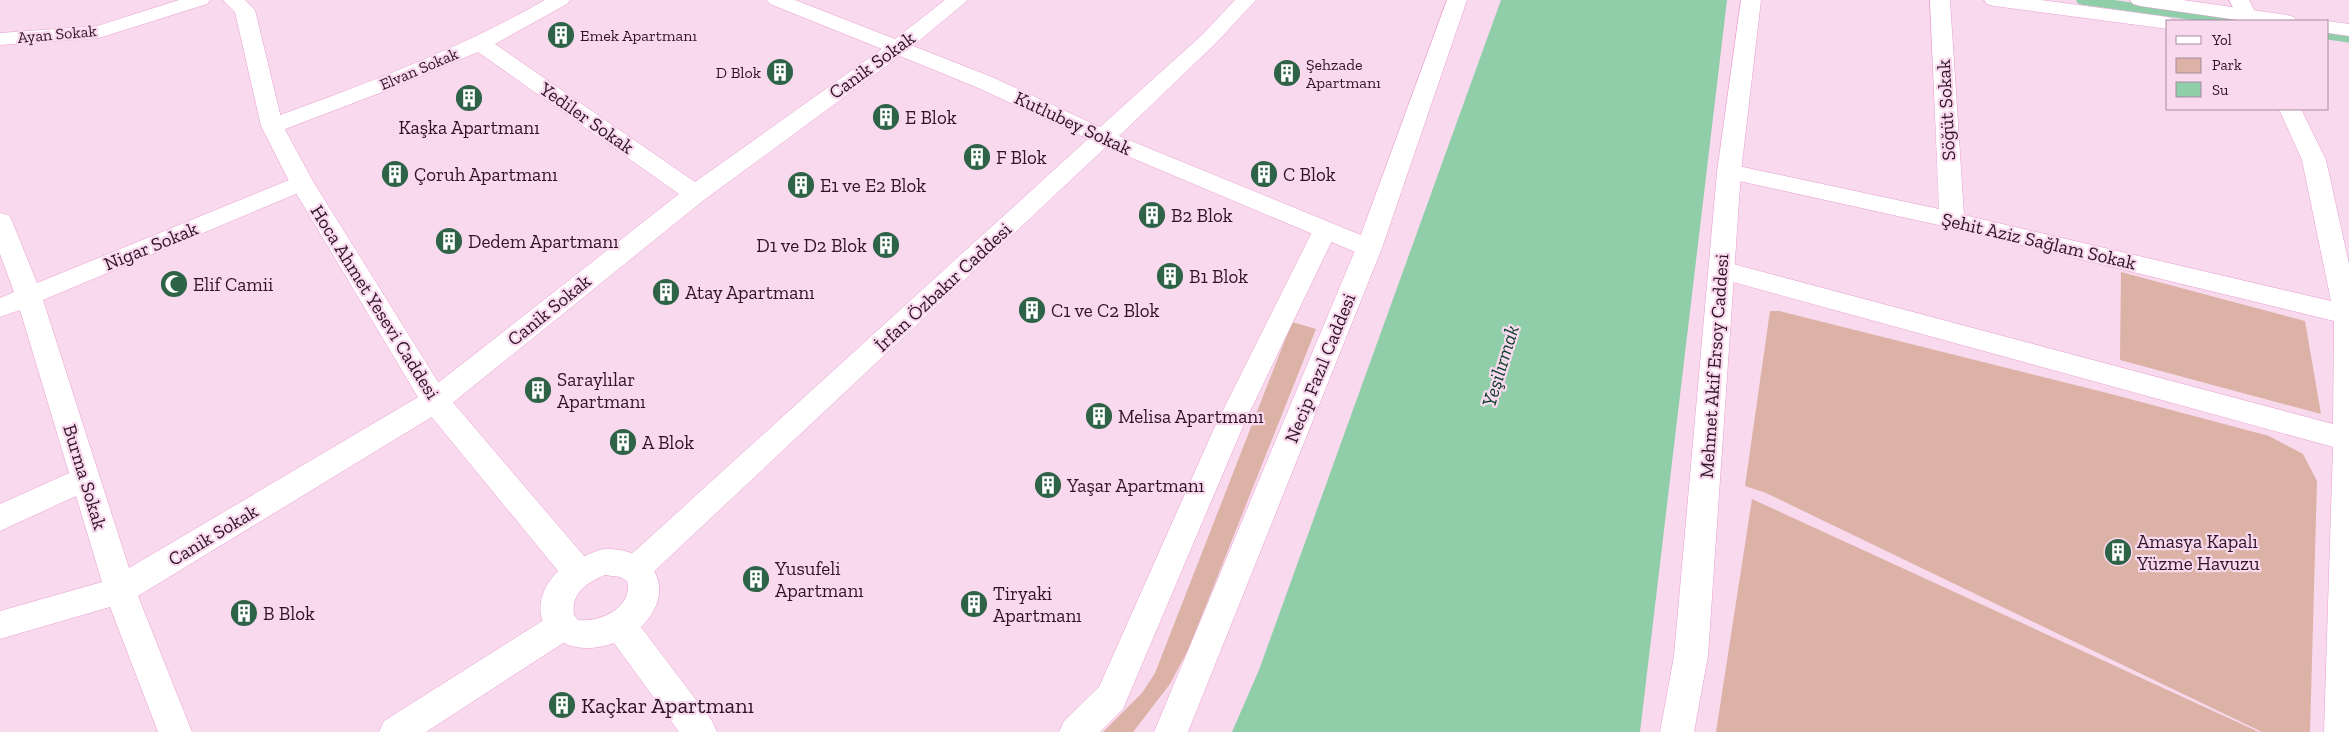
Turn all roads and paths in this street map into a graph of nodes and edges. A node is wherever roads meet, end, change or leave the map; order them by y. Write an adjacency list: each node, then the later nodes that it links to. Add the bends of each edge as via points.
1 (200, 0): 17 (street, Ayan Sokak, via 99,32)
2 (560, 0): 18 (street, Elvan Sokak)
3 (777, 0): 20 (street, Kutlubey Sokak)
4 (958, 0): 20 (street, Canik Sokak)
5 (1246, 0): 24 (street, İrfan Özbakır Caddesi, via 1209,39)
6 (1457, 0): 31 (street, Necip Fazıl Caddesi)
7 (1751, 0): 25 (street, Mehmet Akif Ersoy Caddesi)
8 (1940, 0): 28 (street, Söğüt Sokak)
9 (1994, 0): 14 (street)
10 (2138, 0): 12 (street)
11 (245, 3): 23 (street, Hoca Ahmet Yesevi Caddesi)
12 (2243, 8): 13 (street)
13 (2284, 20)
14 (2166, 23)
15 (2329, 27): 16 (street)
16 (2349, 30)
17 (0, 39)
18 (479, 43): 23 (street, Elvan Sokak, via 413,74); 27 (street, Yediler Sokak)
19 (2329, 44): 21 (street)
20 (899, 47): 24 (street, Kutlubey Sokak, via 990,84); 27 (street, Canik Sokak)
21 (2349, 48)
22 (2290, 110): 35 (street, via 2314,160)
23 (272, 126): 26 (street, Hoca Ahmet Yesevi Caddesi)
24 (1102, 137): 30 (street, Kutlubey Sokak); 41 (street, İrfan Özbakır Caddesi)
25 (1729, 172): 28 (street, Şehit Aziz Sağlam Sokak); 32 (street, Mehmet Akif Ersoy Caddesi)
26 (302, 184): 33 (street, Nigar Sokak); 36 (street, Hoca Ahmet Yesevi Caddesi)
27 (695, 194): 36 (street, Canik Sokak)
28 (1952, 220): 35 (street, Şehit Aziz Sağlam Sokak)
29 (0, 221): 33 (street, Burma Sokak)
30 (1325, 230): 31 (street, Kutlubey Sokak); 51 (street, via 1230,424 1111,698)
31 (1369, 248): 52 (street, Necip Fazıl Caddesi)
32 (1722, 270): 37 (street); 53 (street, Mehmet Akif Ersoy Caddesi, via 1691,656)
33 (29, 296): 34 (street, Nigar Sokak); 38 (street, Burma Sokak)
34 (0, 308)
35 (2348, 314): 37 (street)
36 (435, 401): 42 (street, Hoca Ahmet Yesevi Caddesi); 43 (street, Canik Sokak)
37 (2346, 439): 39 (street)
38 (86, 478): 40 (street); 43 (street, Burma Sokak)
39 (2348, 503): 47 (street)
40 (0, 518)
41 (636, 569): 42 (street, via 627,564 604,562); 45 (street, via 643,578 645,590 633,615)
42 (579, 573): 46 (street, via 560,593 556,605)
43 (120, 590): 44 (street, Canik Sokak); 48 (street, Burma Sokak)
44 (0, 625)
45 (620, 625): 46 (street, via 594,635 570,632); 50 (street)
46 (562, 626): 49 (street)
47 (2346, 695): 54 (street)
48 (175, 732)
49 (396, 732)
50 (700, 732)
51 (1076, 732)
52 (1171, 732)
53 (1677, 732)
54 (2341, 732)

